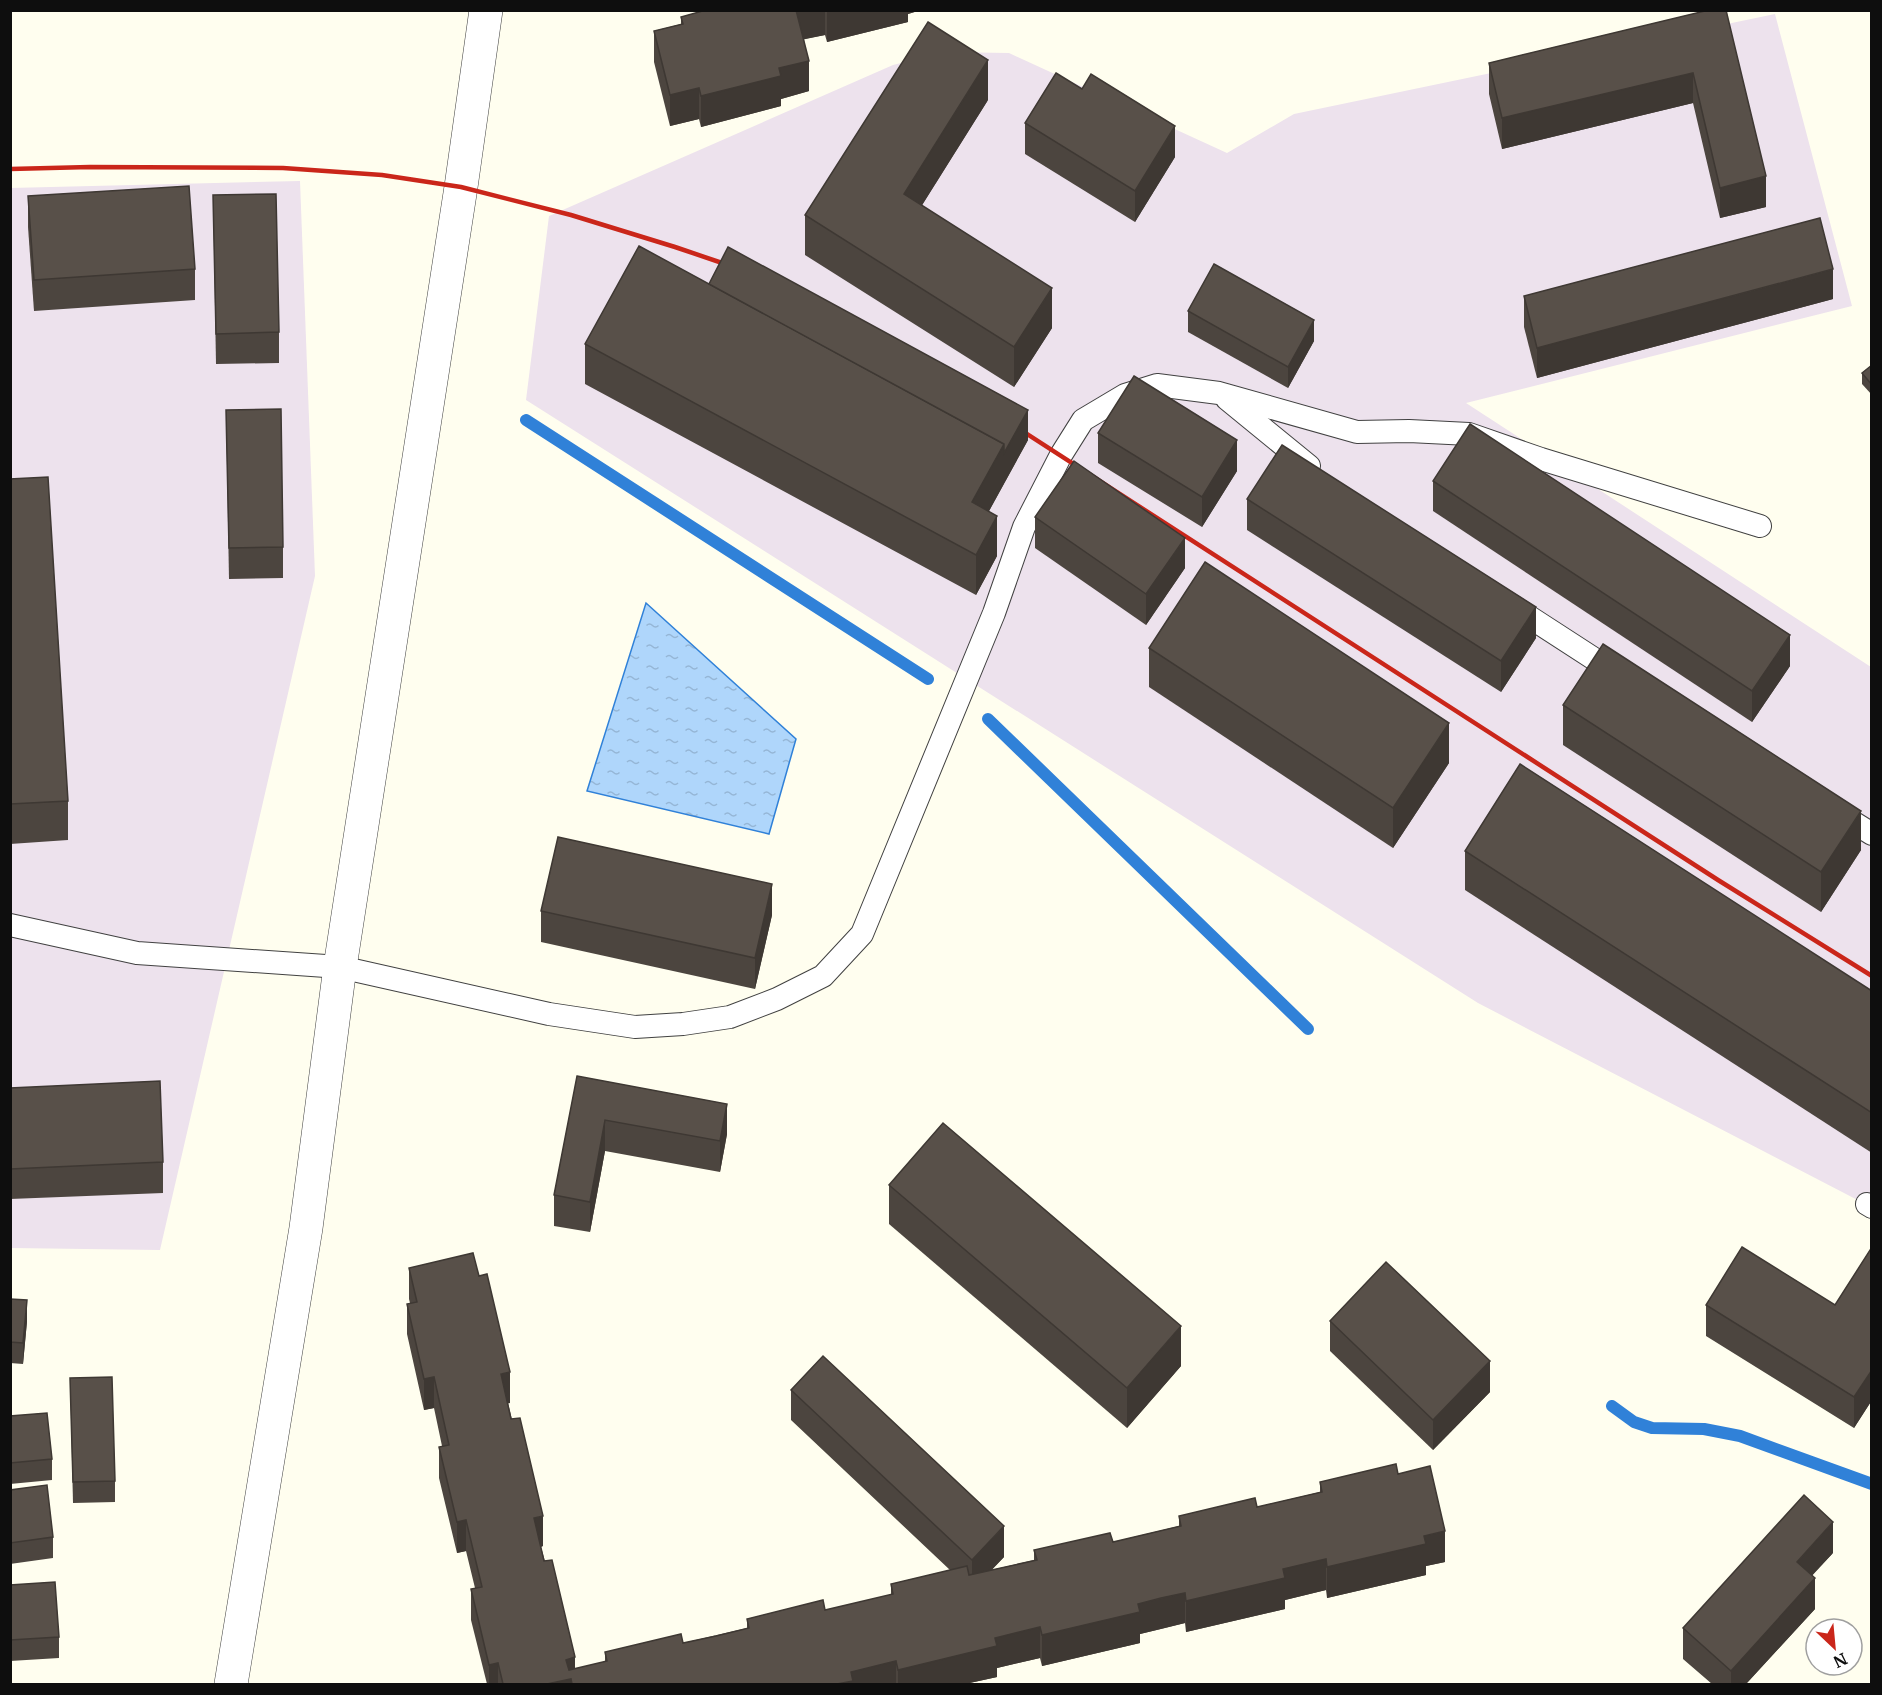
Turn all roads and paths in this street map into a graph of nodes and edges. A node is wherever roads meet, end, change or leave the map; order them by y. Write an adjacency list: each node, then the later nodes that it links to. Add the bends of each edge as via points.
1 (486, 10): 10 (street)
2 (1219, 393): 3 (lane); 4 (lane, via 1357,432 1469,434); 10 (lane, via 1157,385 1125,395 1083,420 1024,527 994,614 862,934 823,976 730,1017 635,1027 549,1014)
3 (1326, 480)
4 (1760, 526)
5 (1492, 593): 6 (lane)
6 (1633, 683)
7 (1822, 803): 8 (lane)
8 (1872, 834)
9 (10, 924): 10 (lane, via 137,953)
10 (340, 967): 11 (street, via 306,1228)
11 (231, 1684)

